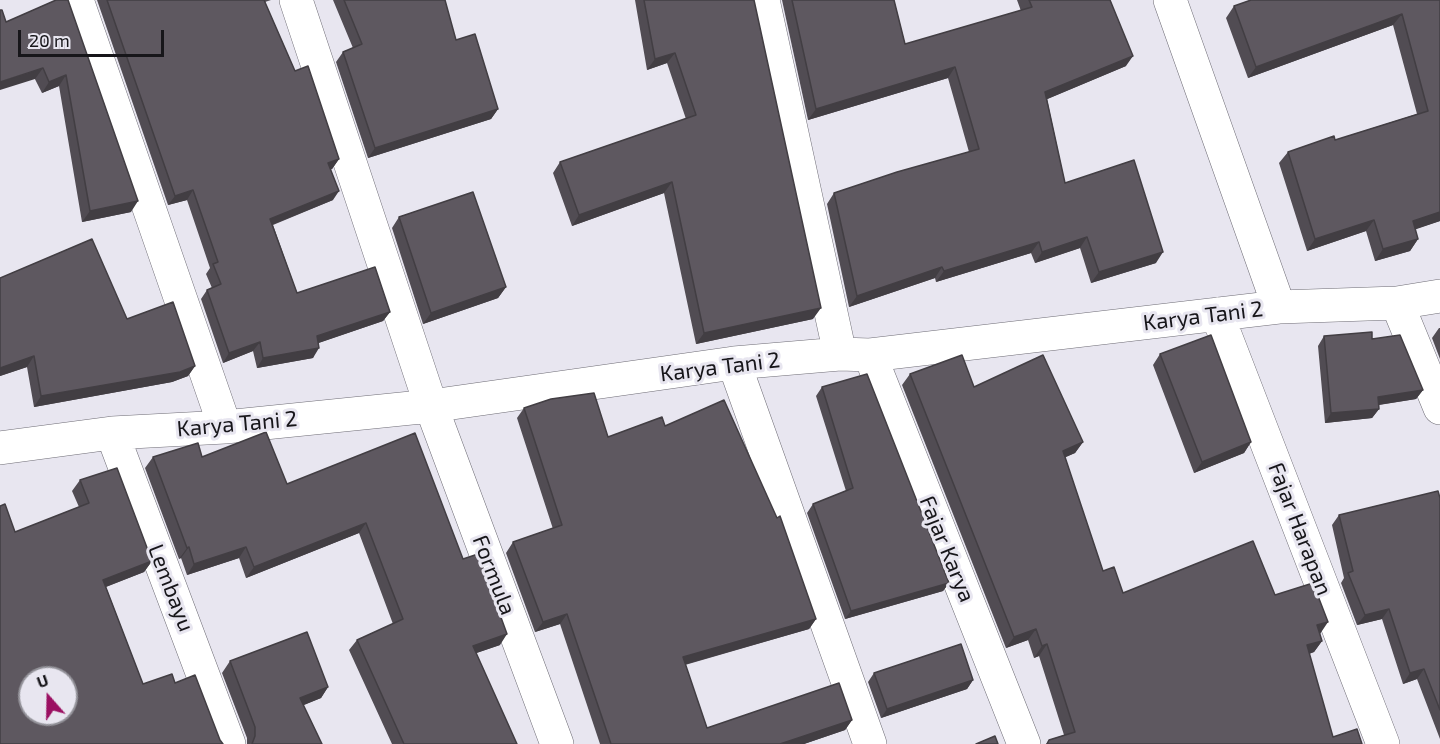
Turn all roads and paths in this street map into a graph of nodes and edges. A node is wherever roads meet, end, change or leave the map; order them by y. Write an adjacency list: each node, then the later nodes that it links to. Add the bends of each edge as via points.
1 (77, 0): 13 (street)
2 (296, 0): 11 (street, Formula)
3 (763, 0): 9 (street, Fajar Karya)
4 (1170, 0): 7 (street)
5 (1440, 296): 6 (street, Karya Tani 2)
6 (1397, 303): 7 (street, Karya Tani 2); 12 (street)
7 (1278, 307): 8 (street, Karya Tani 2)
8 (1217, 314): 9 (street, Karya Tani 2); 20 (street, Fajar Harapan)
9 (855, 354): 10 (street, Karya Tani 2); 19 (street, Fajar Karya)
10 (734, 363): 11 (street, Karya Tani 2); 18 (street)
11 (431, 406): 13 (street, Karya Tani 2); 17 (street, Formula)
12 (1440, 408)
13 (225, 428): 14 (street, Karya Tani 2)
14 (112, 433): 15 (street, Karya Tani 2); 16 (street, Lembayu)
15 (0, 448)
16 (229, 744)
17 (557, 744)
18 (870, 744)
19 (1024, 744)
20 (1383, 744)

